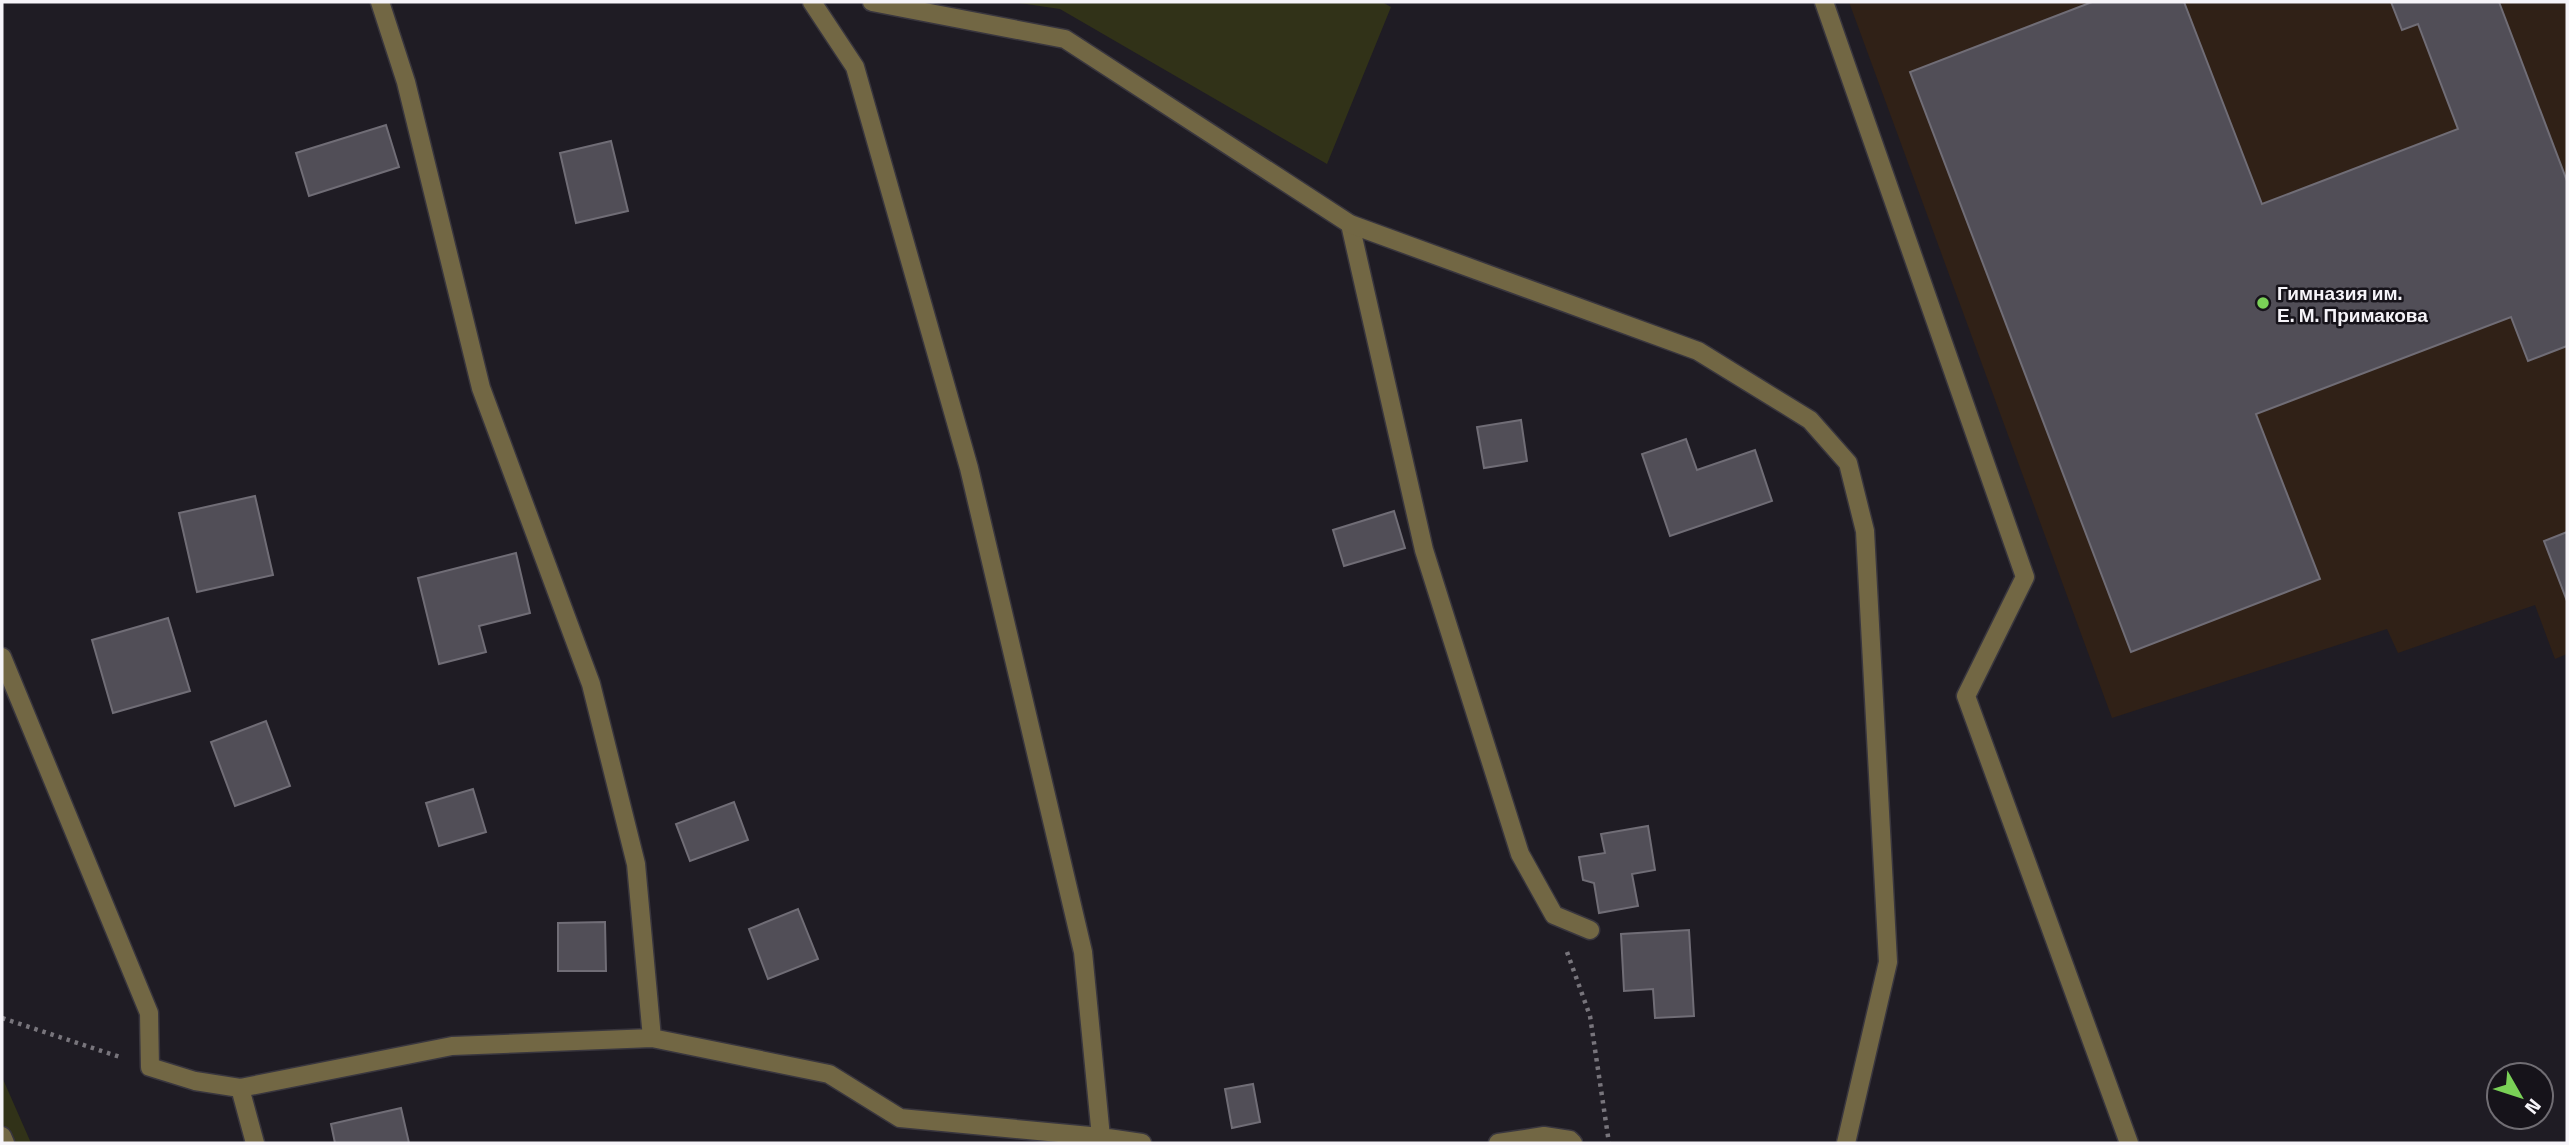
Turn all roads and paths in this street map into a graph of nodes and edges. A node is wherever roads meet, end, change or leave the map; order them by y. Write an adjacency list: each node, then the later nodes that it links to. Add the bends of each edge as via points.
1 (380, 2): 10 (street, via 406,82 481,388 591,684 636,864)
2 (812, 2): 14 (street, via 855,66 969,468 1083,952)
3 (872, 2): 5 (street, via 1065,39)
4 (1824, 2): 22 (street, via 2025,577 1966,696)
5 (1350, 224): 7 (street, via 1424,550 1520,854); 21 (street, via 1698,351 1810,420 1848,463 1865,531 1888,962)
6 (2, 657): 11 (street, via 149,1013)
7 (1554, 915): 8 (street); 20 (path, via 1590,1016)
8 (1591, 930)
9 (2, 1018): 11 (path)
10 (652, 1038): 12 (street, via 452,1046); 14 (street, via 829,1074 900,1118)
11 (150, 1067): 12 (street)
12 (240, 1088): 16 (street)
13 (2, 1136): 15 (street)
14 (1101, 1137): 17 (street)
15 (5, 1143)
16 (255, 1143)
17 (1142, 1143)
18 (1498, 1143): 19 (street, via 1544,1136)
19 (1573, 1143)
20 (1609, 1143)
21 (1846, 1143)
22 (2129, 1143)

